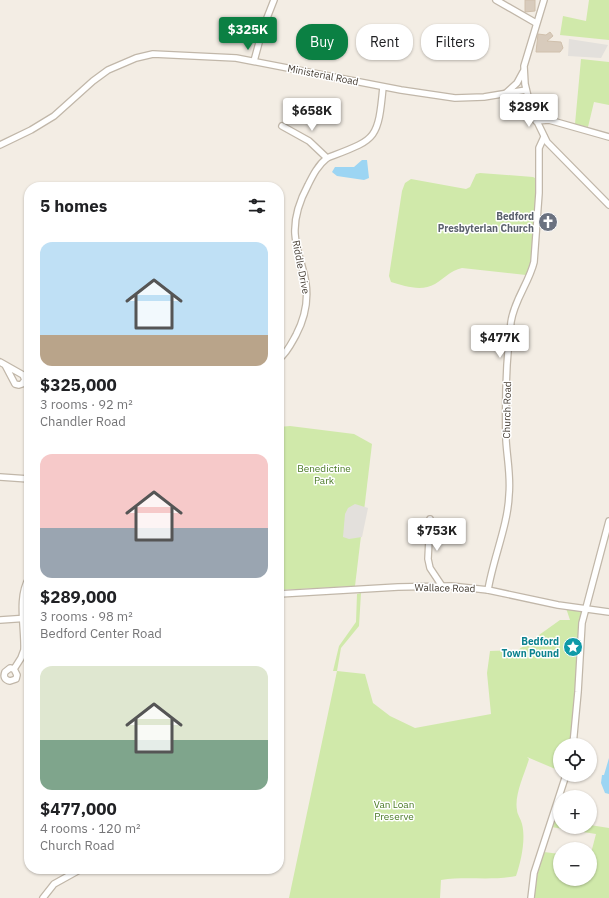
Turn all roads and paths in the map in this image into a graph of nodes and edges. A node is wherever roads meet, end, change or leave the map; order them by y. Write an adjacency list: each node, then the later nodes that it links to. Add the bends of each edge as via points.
1 (274, 0): 5 (street)
2 (496, 0): 4 (street)
3 (544, 0): 4 (street)
4 (536, 23): 6 (street)
5 (254, 61): 7 (street, Ministerial Road); 14 (street, Ministerial Road, via 162,54 136,58 100,75 54,116)
6 (524, 70): 8 (street); 9 (street, via 517,83)
7 (383, 87): 9 (street, Ministerial Road, via 465,98); 15 (street, Riddle Drive, via 381,114 373,133 360,145)
8 (526, 90): 9 (street, Ministerial Road); 10 (street)
9 (505, 94)
10 (536, 121): 12 (street, via 548,120); 13 (street)
11 (282, 126): 15 (street, via 305,138)
12 (609, 136)
13 (544, 137): 16 (street); 24 (street, Church Road, via 539,148 534,262 511,322 506,397 510,486)
14 (0, 145)
15 (327, 158): 17 (street, Riddle Drive, via 306,187 296,217 295,234 306,282 306,308 301,326)
16 (609, 205)
17 (284, 353)
18 (0, 476): 19 (street)
19 (24, 478)
20 (430, 519): 22 (street, via 428,559 430,568)
21 (609, 521): 27 (street)
22 (442, 586): 24 (street, Wallace Road); 25 (street, Wallace Road)
23 (24, 590): 26 (street)
24 (488, 590): 27 (street, Wallace Road, via 558,605)
25 (284, 594)
26 (24, 601)
27 (586, 608): 28 (street, Wallace Road); 33 (street, via 581,630)
28 (609, 612)
29 (24, 618): 30 (street)
30 (0, 620)
31 (24, 650): 32 (street)
32 (14, 669)
33 (574, 738)
34 (564, 782): 37 (street, via 534,873)
35 (72, 874): 36 (street, via 54,884)
36 (43, 898)
37 (531, 898)

